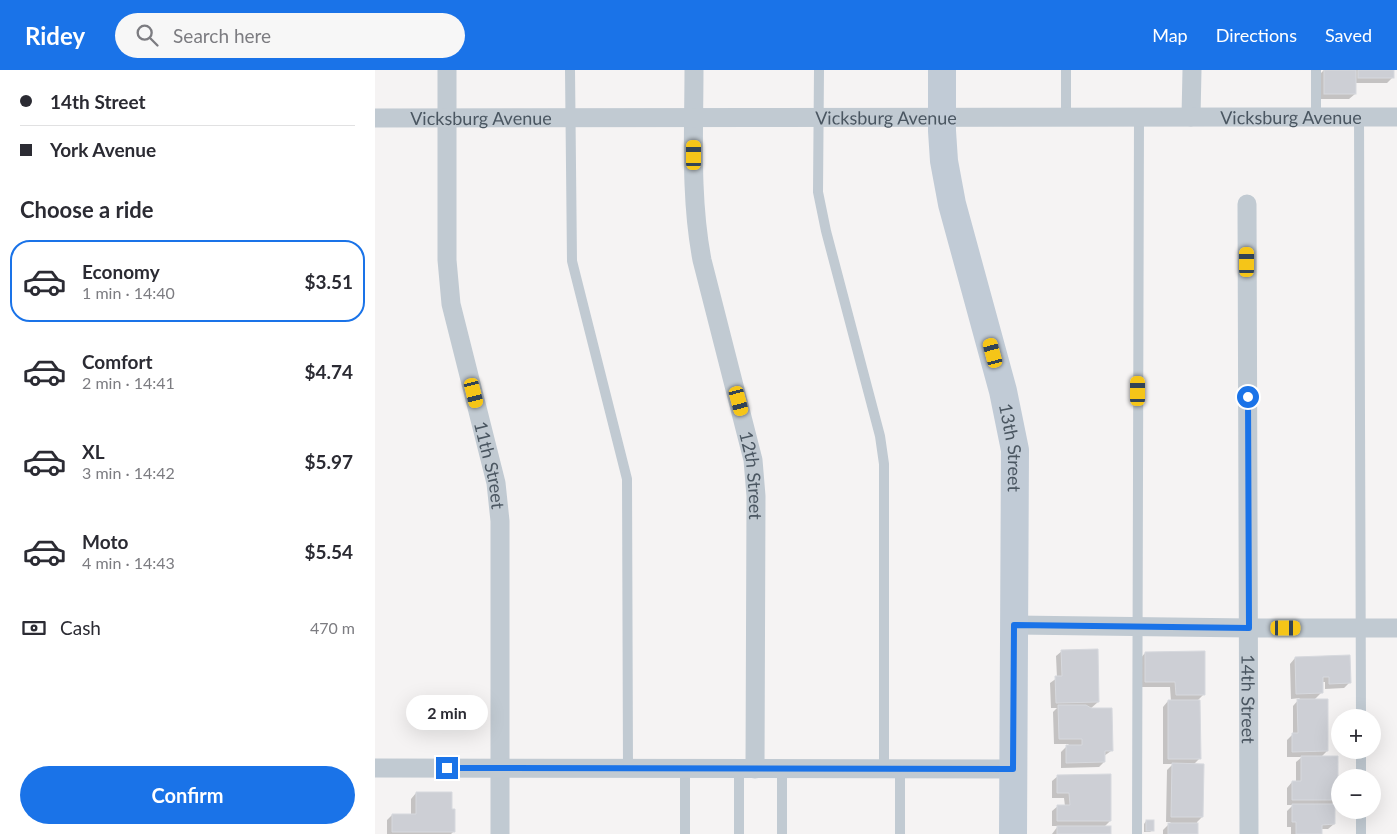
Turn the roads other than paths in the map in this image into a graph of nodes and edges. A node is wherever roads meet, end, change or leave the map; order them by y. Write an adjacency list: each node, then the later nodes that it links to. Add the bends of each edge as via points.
1 (447, 70): 17 (street, 11th Street)
2 (570, 70): 18 (lane)
3 (694, 70): 19 (street, 12th Street)
4 (819, 70): 20 (lane)
5 (942, 70): 9 (street, 13th Street)
6 (1067, 70): 10 (lane)
7 (1192, 70): 12 (street)
8 (1316, 70): 13 (lane)
9 (942, 117): 10 (street, Vicksburg Avenue); 20 (street, Vicksburg Avenue); 22 (street, 13th Street, via 944,161 952,204 1003,390 1015,450)
10 (1066, 117): 11 (street, Vicksburg Avenue)
11 (1139, 117): 12 (street, Vicksburg Avenue); 23 (lane)
12 (1191, 117): 13 (street, Vicksburg Avenue)
13 (1316, 117): 14 (street, Vicksburg Avenue)
14 (1359, 117): 15 (street, Vicksburg Avenue); 25 (lane)
15 (1397, 117)
16 (375, 118): 17 (street, Vicksburg Avenue)
17 (447, 118): 18 (street, Vicksburg Avenue); 29 (street, 11th Street, via 447,260 451,304 496,483 500,521)
18 (570, 118): 19 (street, Vicksburg Avenue); 30 (lane, via 572,261 627,480)
19 (694, 118): 20 (street, Vicksburg Avenue); 32 (street, 12th Street, via 696,229 754,469 757,588)
20 (819, 118): 34 (lane, via 818,192 881,436)
21 (1247, 204): 24 (street, 14th Street)
22 (1014, 625): 23 (street); 35 (street, 13th Street)
23 (1137, 626): 24 (street); 43 (lane)
24 (1249, 628): 25 (street); 44 (street, 14th Street)
25 (1361, 628): 26 (street); 27 (lane)
26 (1397, 628)
27 (1361, 709)
28 (375, 768): 29 (street)
29 (501, 768): 30 (street); 37 (street, 11th Street)
30 (628, 769): 31 (street)
31 (685, 769): 32 (street); 38 (lane)
32 (747, 769): 33 (street); 39 (lane)
33 (782, 769): 34 (street); 40 (lane)
34 (892, 769): 35 (street); 41 (lane)
35 (1013, 769): 42 (street, 13th Street)
36 (1361, 819): 45 (lane)
37 (501, 834)
38 (685, 834)
39 (739, 834)
40 (781, 834)
41 (900, 834)
42 (1013, 834)
43 (1137, 834)
44 (1249, 834)
45 (1361, 834)

